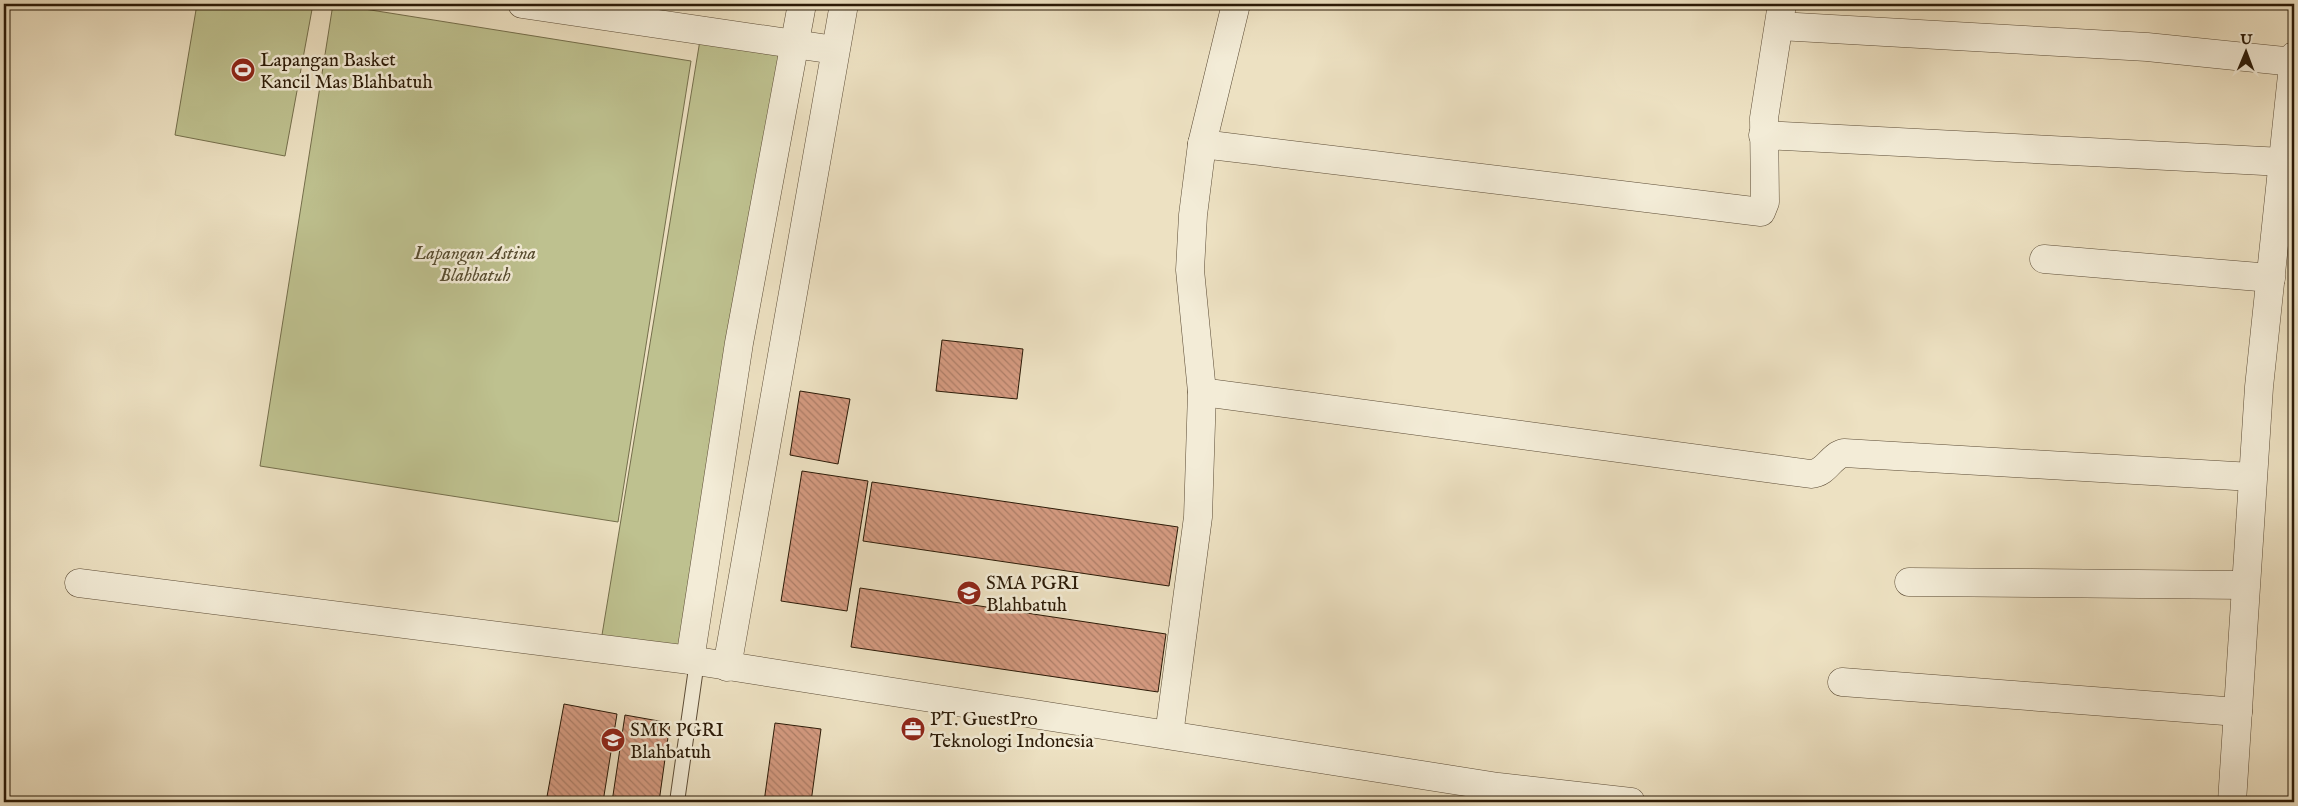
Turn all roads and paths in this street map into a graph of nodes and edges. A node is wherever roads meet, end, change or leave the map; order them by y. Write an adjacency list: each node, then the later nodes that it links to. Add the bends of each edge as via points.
1 (522, 4): 6 (street)
2 (802, 4): 6 (street)
3 (844, 4): 7 (street)
4 (1236, 4): 11 (street)
5 (1781, 15): 9 (street); 10 (street)
6 (794, 43): 7 (street); 20 (street, via 739,343)
7 (835, 50): 21 (street)
8 (2294, 56): 9 (street)
9 (2294, 62): 12 (street)
10 (1763, 135): 11 (street, via 1765,202 1761,212); 12 (street)
11 (1202, 144): 15 (street, via 1190,270)
12 (2283, 162): 14 (street)
13 (2044, 260): 14 (street)
14 (2271, 278): 16 (street)
15 (1202, 392): 16 (street, via 1812,474 1822,471 1838,454 1844,453); 24 (street, via 1198,517)
16 (2252, 477): 19 (street)
17 (1909, 582): 19 (street)
18 (79, 583): 20 (street)
19 (2246, 586): 23 (street)
20 (694, 661): 21 (street); 26 (lane)
21 (727, 667): 24 (street)
22 (1842, 682): 23 (street)
23 (2238, 712): 28 (street)
24 (1170, 735): 25 (street)
25 (1497, 795): 27 (street)
26 (677, 802)
27 (1631, 802)
28 (2232, 802)

